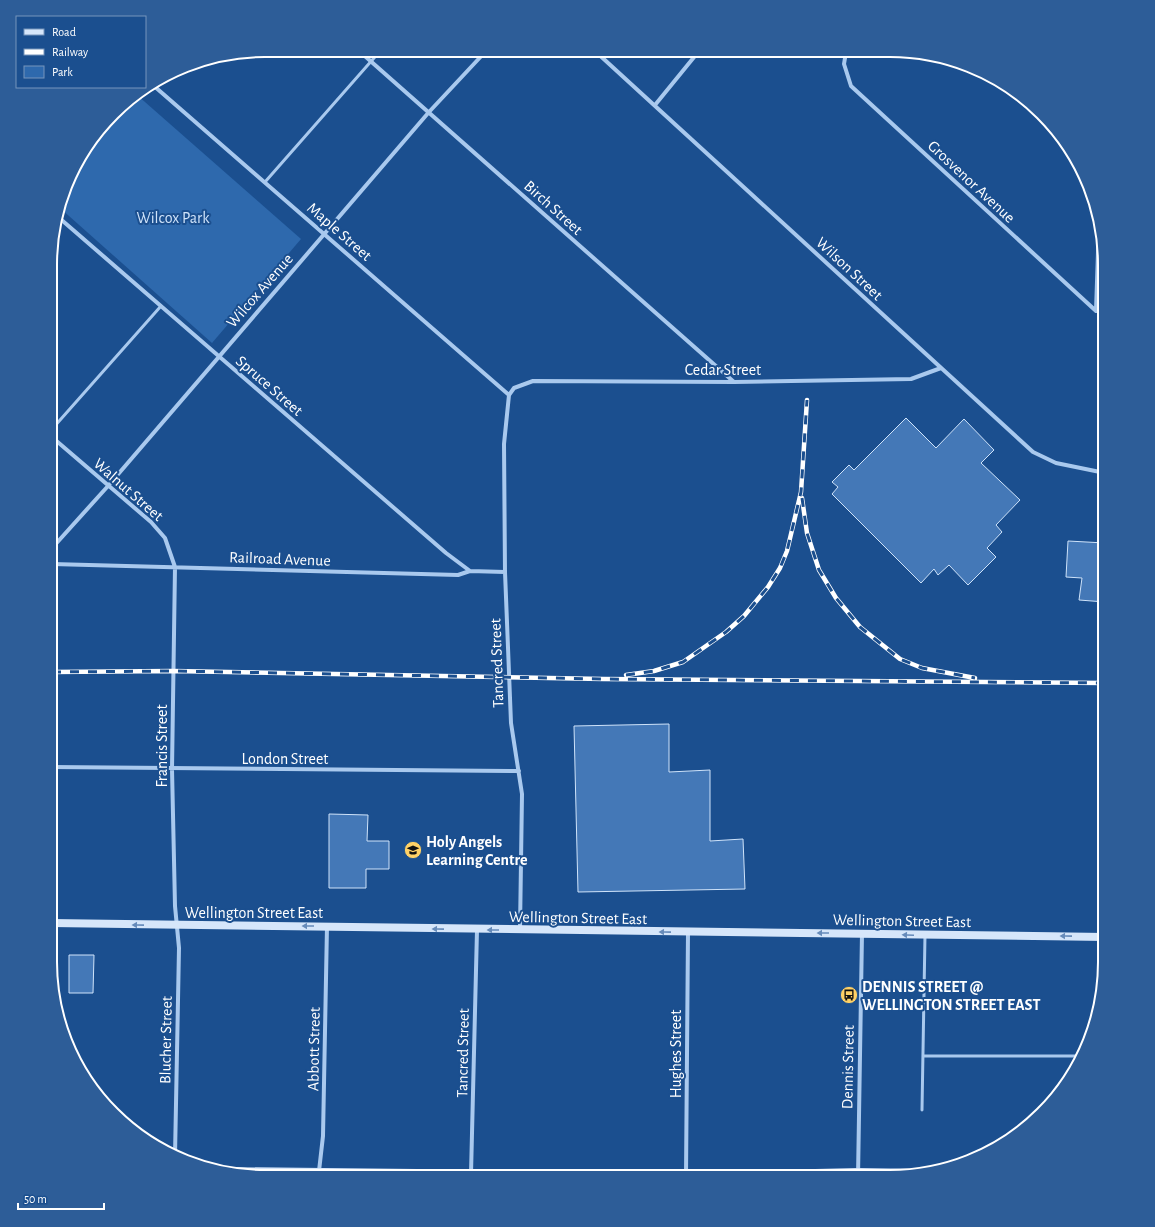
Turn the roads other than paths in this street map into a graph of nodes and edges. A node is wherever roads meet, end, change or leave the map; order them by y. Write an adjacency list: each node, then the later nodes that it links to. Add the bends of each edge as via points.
1 (366, 57): 7 (street, Birch Street)
2 (375, 57): 7 (lane)
3 (480, 57): 10 (street, Wilcox Avenue)
4 (603, 57): 9 (street, Wilson Street)
5 (694, 57): 9 (street)
6 (845, 57): 16 (street, Grosvenor Avenue, via 844,64 851,86)
7 (371, 61): 10 (street, Birch Street); 11 (lane)
8 (156, 88): 11 (street, Maple Street)
9 (656, 105): 18 (street, Wilson Street)
10 (429, 112): 13 (street, Wilcox Avenue); 19 (street, Birch Street)
11 (265, 182): 13 (street, Maple Street)
12 (62, 220): 15 (street, Spruce Street)
13 (325, 234): 17 (street, Wilcox Avenue); 20 (street, Maple Street)
14 (1098, 252): 16 (street)
15 (161, 306): 17 (street, Spruce Street); 21 (lane)
16 (1096, 311)
17 (218, 356): 24 (street, Wilcox Avenue); 28 (street, Spruce Street, via 446,554)
18 (942, 368): 19 (street, Cedar Street, via 911,379); 23 (street, Wilson Street, via 1033,452 1056,463)
19 (734, 382): 20 (street, Cedar Street, via 533,381 514,388)
20 (509, 395): 29 (street, Tancred Street, via 504,444)
21 (57, 423)
22 (57, 441): 24 (street, Walnut Street)
23 (1098, 471)
24 (108, 486): 25 (street, Wilcox Avenue); 27 (street, Walnut Street, via 151,522 165,538)
25 (57, 542)
26 (57, 564): 27 (street, Railroad Avenue)
27 (175, 567): 28 (street, Railroad Avenue, via 458,576); 31 (street, Francis Street)
28 (470, 571): 29 (street, Railroad Avenue)
29 (505, 572): 32 (street, Tancred Street, via 510,723)
30 (57, 767): 31 (street, London Street)
31 (172, 769): 32 (street, London Street); 34 (street, Francis Street)
32 (518, 771): 36 (street, Tancred Street, via 522,794)
33 (57, 923): 34 (main road, Wellington Street East, one-way to 33)
34 (177, 925): 35 (main road, Wellington Street East, one-way to 34); 45 (street, Blucher Street, via 179,948)
35 (327, 926): 37 (main road, Wellington Street East, one-way to 35); 46 (street, Abbott Street, via 324,1136)
36 (520, 929): 37 (main road, Wellington Street East, one-way to 37); 38 (main road, Wellington Street East, one-way to 36)
37 (477, 930): 47 (street, Tancred Street)
38 (688, 932): 39 (main road, Wellington Street East, one-way to 38); 48 (street, Hughes Street)
39 (862, 933): 40 (main road, Wellington Street East, one-way to 39); 49 (street, Dennis Street)
40 (925, 936): 41 (main road, Wellington Street East, one-way to 40); 42 (lane)
41 (1098, 937)
42 (923, 1056): 43 (lane); 44 (lane)
43 (1076, 1056)
44 (922, 1110)
45 (175, 1150)
46 (319, 1170)
47 (471, 1170)
48 (686, 1170)
49 (858, 1170)

